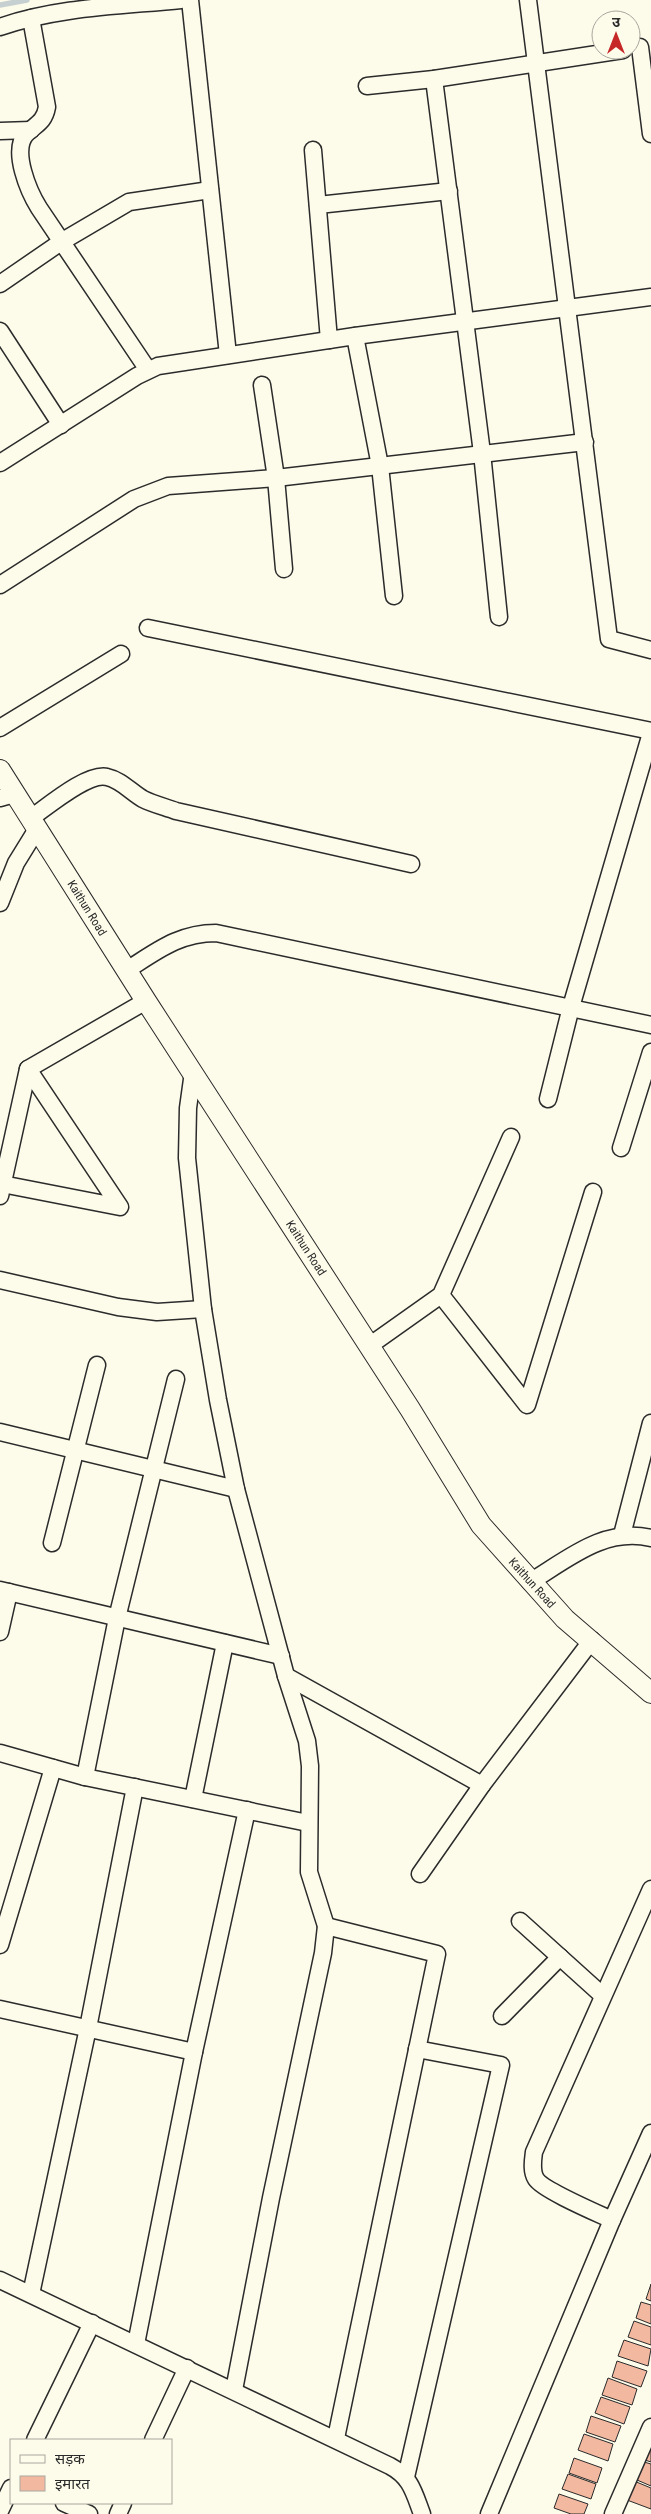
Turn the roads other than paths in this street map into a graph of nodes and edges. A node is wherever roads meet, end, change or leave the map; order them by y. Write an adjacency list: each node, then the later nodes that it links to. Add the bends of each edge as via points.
1 (181, 0): 4 (street)
2 (190, 0): 15 (street)
3 (528, 0): 8 (street)
4 (31, 18): 5 (street); 11 (street, via 46,107 44,118)
5 (0, 27)
6 (641, 47): 13 (street)
7 (591, 55): 8 (street)
8 (536, 63): 9 (street); 21 (street)
9 (434, 79): 10 (street); 16 (street)
10 (367, 86)
11 (31, 130): 12 (street); 18 (street, via 21,145 25,181)
12 (0, 131)
13 (651, 134)
14 (313, 150): 17 (street)
15 (210, 190): 18 (street, via 129,202); 26 (street)
16 (449, 191): 17 (street); 22 (street)
17 (318, 205): 25 (street)
18 (61, 242): 19 (street); 27 (street)
19 (0, 284)
20 (651, 297): 21 (street)
21 (568, 308): 22 (street); 30 (street)
22 (464, 323): 24 (street); 31 (street)
23 (0, 331): 29 (street)
24 (355, 336): 25 (street); 33 (street)
25 (329, 340): 26 (street)
26 (228, 355): 27 (street, via 175,362)
27 (148, 370): 29 (street)
28 (262, 385): 34 (street)
29 (61, 425): 32 (street)
30 (584, 442): 31 (street); 40 (street, via 609,639)
31 (482, 453): 33 (street); 38 (street)
32 (0, 464)
33 (380, 466): 34 (street); 37 (street)
34 (276, 478): 35 (street); 36 (street, via 175,486 145,493)
35 (284, 569)
36 (0, 585)
37 (394, 596)
38 (499, 617)
39 (148, 628): 43 (street)
40 (651, 650)
41 (121, 654): 42 (street)
42 (0, 728)
43 (651, 732): 51 (street)
44 (0, 770): 45 (street, Kaithun Road)
45 (7, 796): 46 (street, Kaithun Road)
46 (34, 823): 47 (street, via 90,779 105,776 143,799 176,811); 48 (street); 49 (street, Kaithun Road)
47 (411, 864)
48 (0, 903)
49 (126, 970): 50 (street, Kaithun Road); 51 (street, via 178,938 216,932)
50 (146, 1002): 54 (street); 55 (street, Kaithun Road)
51 (571, 1008): 52 (street); 56 (street)
52 (651, 1025)
53 (651, 1052): 58 (street)
54 (28, 1070): 59 (street); 59 (street, via 120,1207)
55 (193, 1072): 63 (street, via 187,1158); 64 (street, Kaithun Road)
56 (548, 1099)
57 (511, 1137): 62 (street)
58 (621, 1148)
59 (1, 1190)
60 (592, 1192): 62 (street, via 527,1405)
61 (0, 1280): 63 (street, via 118,1307 157,1312)
62 (441, 1295): 64 (street)
63 (203, 1309): 71 (street)
64 (370, 1346): 75 (street, Kaithun Road, via 481,1525)
65 (97, 1365): 69 (street)
66 (176, 1379): 70 (street)
67 (651, 1423): 72 (street)
68 (0, 1432): 69 (street)
69 (76, 1450): 70 (street); 74 (street)
70 (153, 1469): 71 (street); 77 (street)
71 (236, 1489): 81 (street)
72 (622, 1535): 73 (street); 75 (street, via 594,1544)
73 (651, 1538)
74 (52, 1543)
75 (530, 1582): 79 (street, Kaithun Road, via 565,1619)
76 (4, 1591): 77 (street); 78 (street)
77 (117, 1618): 80 (street); 86 (street)
78 (0, 1632)
79 (592, 1640): 83 (street, Kaithun Road); 87 (street)
80 (225, 1643): 81 (street); 89 (street)
81 (281, 1656): 82 (street)
82 (286, 1676): 87 (street); 91 (street, via 307,1741 310,1766)
83 (651, 1694)
84 (0, 1753): 85 (street)
85 (53, 1768): 86 (street); 96 (street)
86 (85, 1777): 88 (street)
87 (482, 1785): 92 (street)
88 (134, 1787): 89 (street); 101 (street)
89 (193, 1800): 90 (street)
90 (247, 1810): 91 (street); 103 (street)
91 (308, 1823): 95 (street, via 309,1872)
92 (420, 1874)
93 (651, 1889): 98 (street)
94 (520, 1921): 97 (street)
95 (326, 1926): 102 (street, via 437,1954); 111 (street)
96 (0, 1945)
97 (560, 1957): 98 (street); 100 (street)
98 (602, 1995): 105 (street, via 534,2152 533,2167 542,2185)
99 (0, 2009): 101 (street)
100 (502, 2016)
101 (88, 2028): 103 (street); 107 (street)
102 (417, 2048): 113 (street); 116 (street, via 501,2065)
103 (194, 2052): 109 (street)
104 (651, 2133): 105 (street)
105 (612, 2220): 122 (street)
106 (0, 2280): 107 (street)
107 (31, 2294): 108 (street)
108 (92, 2323): 109 (street); 114 (street)
109 (136, 2344): 110 (street)
110 (187, 2368): 111 (street); 115 (street)
111 (234, 2390): 113 (street)
112 (651, 2427): 123 (street)
113 (336, 2438): 116 (street)
114 (35, 2439)
115 (153, 2439)
116 (406, 2477): 121 (street)
117 (10, 2490): 119 (street)
118 (66, 2504): 120 (street)
119 (0, 2511)
120 (89, 2514)
121 (422, 2514)
122 (489, 2514)
123 (613, 2514)

